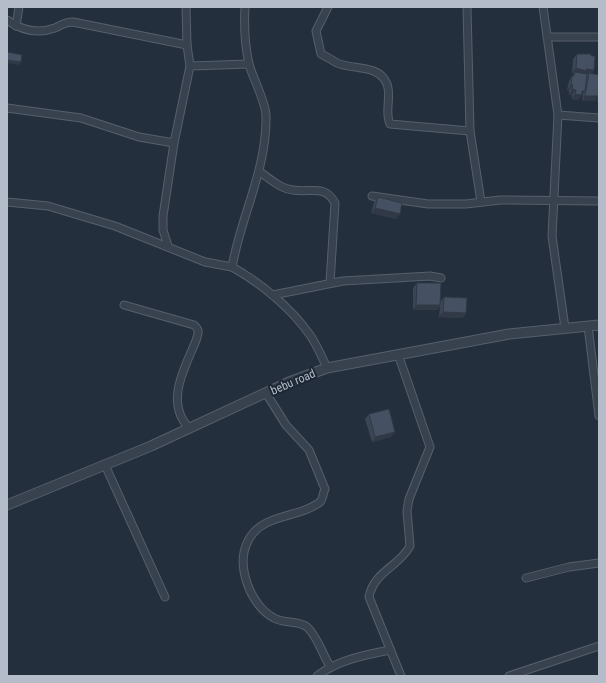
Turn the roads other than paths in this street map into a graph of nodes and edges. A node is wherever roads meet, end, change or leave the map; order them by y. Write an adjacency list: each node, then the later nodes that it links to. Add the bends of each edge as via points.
1 (19, 7): 8 (street)
2 (186, 7): 11 (street)
3 (245, 7): 12 (street, via 244,22)
4 (328, 7): 17 (street, via 316,30 321,54 338,63 370,70 380,75 387,84 386,116 390,124)
5 (467, 7): 17 (street)
6 (543, 7): 9 (street)
7 (7, 20): 8 (street)
8 (16, 26): 11 (street, via 42,32 72,22)
9 (547, 37): 10 (street); 15 (street)
10 (599, 38)
11 (187, 45): 13 (street)
12 (249, 64): 13 (street); 19 (street, via 266,115)
13 (190, 66): 18 (street)
14 (7, 108): 18 (street, via 81,118 139,137)
15 (558, 115): 16 (street); 24 (street)
16 (599, 118)
17 (470, 131): 23 (street)
18 (174, 143): 25 (street, via 162,230)
19 (260, 172): 26 (street, via 245,215); 28 (street, via 279,186 331,195 335,203)
20 (372, 196): 23 (street, via 428,204)
21 (599, 201): 24 (street)
22 (7, 202): 25 (street, via 48,206)
23 (481, 202): 24 (street)
24 (553, 202): 33 (street, via 552,236)
25 (168, 246): 26 (street, via 205,262)
26 (232, 267): 29 (street)
27 (441, 278): 28 (street, via 430,276)
28 (330, 283): 29 (street)
29 (273, 295): 35 (street, via 309,334)
30 (124, 305): 38 (street, via 197,328 196,339 176,394 182,421)
31 (599, 325): 32 (street, bebu road)
32 (588, 326): 33 (street, bebu road); 37 (street)
33 (566, 328): 34 (street, bebu road, via 509,334)
34 (398, 354): 35 (street, bebu road); 45 (street, via 430,447 409,499 407,511 410,546 400,559 385,570 371,589 370,597)
35 (327, 368): 36 (street, bebu road)
36 (266, 393): 38 (street, bebu road); 46 (street, via 286,425 309,450 325,490 320,501 311,508 268,521 255,530 247,542 243,557 244,573 249,588 265,612 276,619 305,626 313,634)
37 (599, 416)
38 (189, 428): 39 (street, bebu road)
39 (105, 465): 40 (street, bebu road); 43 (street)
40 (7, 503)
41 (599, 563): 42 (street, via 569,567)
42 (526, 578)
43 (165, 597)
44 (599, 646): 49 (street)
45 (390, 650): 46 (street); 48 (street)
46 (330, 666): 47 (street)
47 (317, 676)
48 (402, 676)
49 (509, 676)

